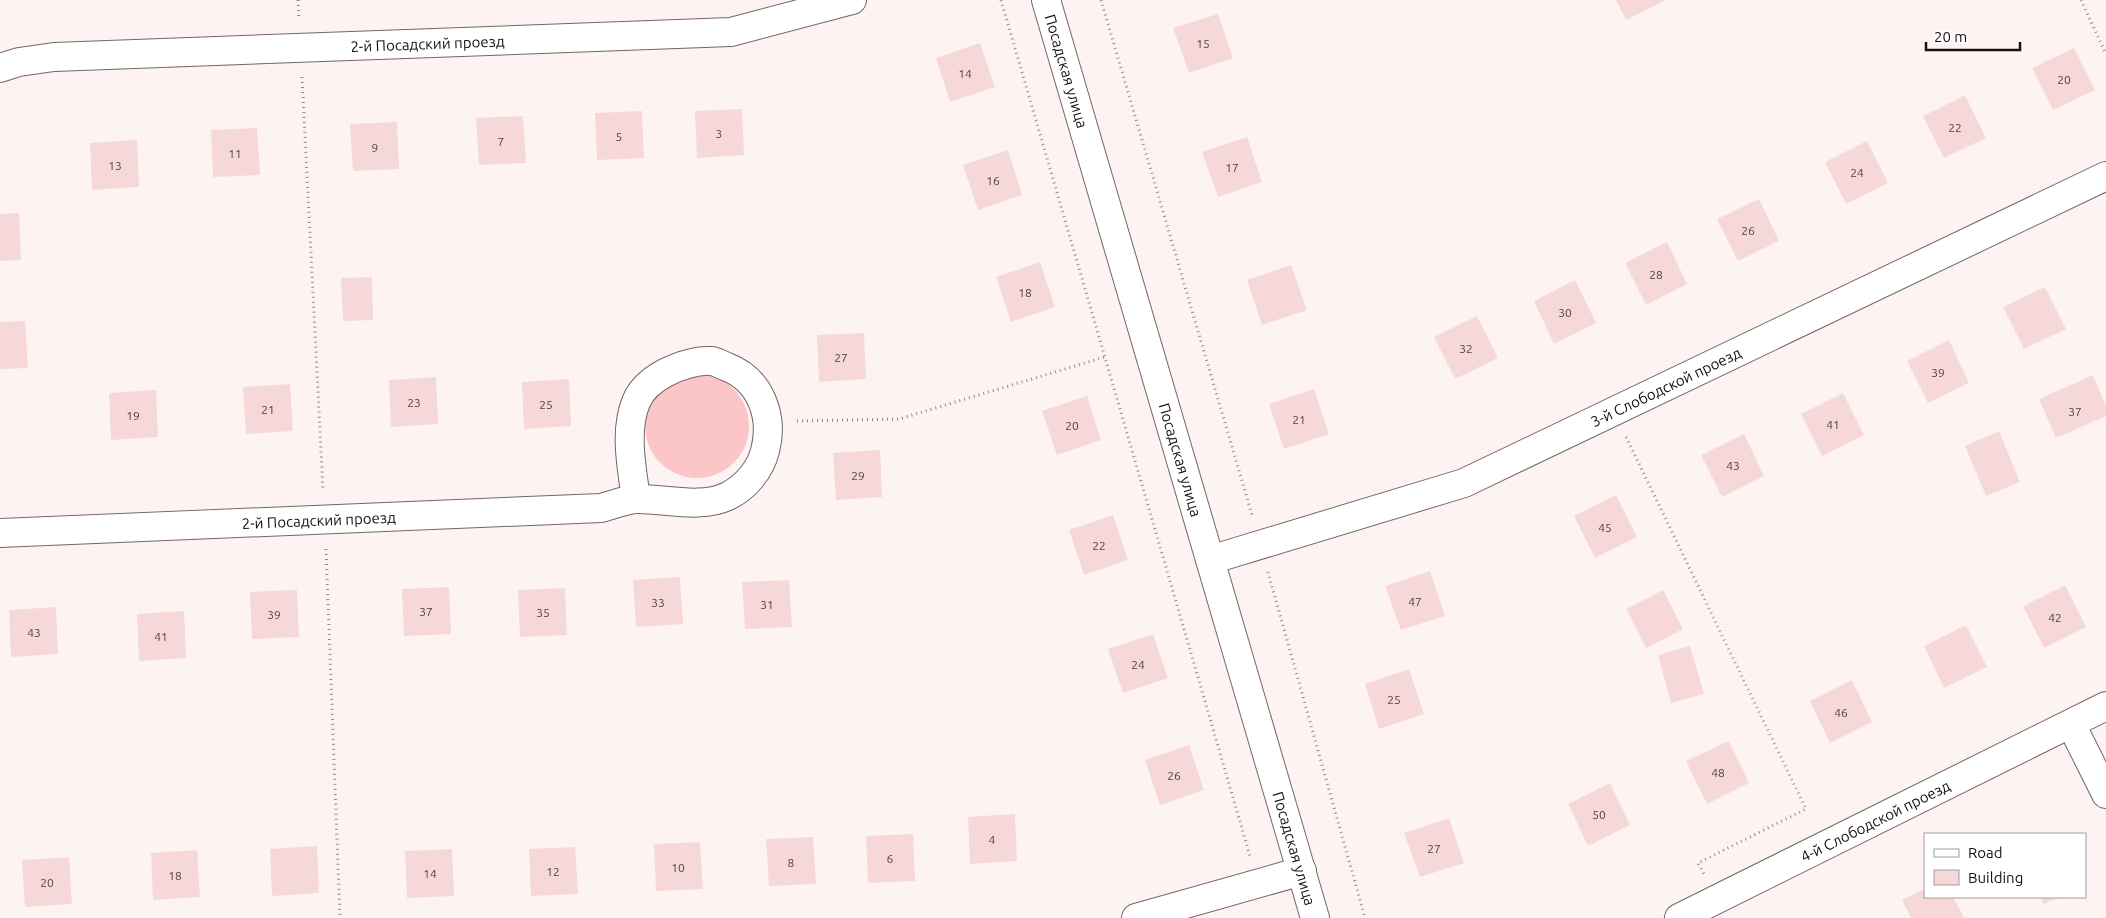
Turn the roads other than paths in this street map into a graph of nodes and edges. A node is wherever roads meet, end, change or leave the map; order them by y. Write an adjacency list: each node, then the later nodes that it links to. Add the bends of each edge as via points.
1 (852, 0): 3 (street, 2-й Посадский проезд, via 732,32 54,57)
2 (1046, 0): 7 (street, Посадская улица)
3 (0, 68)
4 (2106, 176): 7 (street, 3-й Слободской проезд, via 1464,483)
5 (636, 499): 5 (street, 2-й Посадский проезд, via 628,439 636,401 652,380 680,366 713,361 735,370 757,388 766,411 769,437 763,460 750,481 728,496 701,503); 6 (street, 2-й Посадский проезд, via 601,508)
6 (0, 533)
7 (1210, 560): 11 (street, Посадская улица)
8 (2106, 706): 9 (street, 4-й Слободской проезд)
9 (2071, 724): 10 (street); 14 (street, 4-й Слободской проезд)
10 (2106, 794)
11 (1302, 871): 12 (street); 13 (street, Посадская улица)
12 (1136, 918)
13 (1315, 918)
14 (1680, 918)

